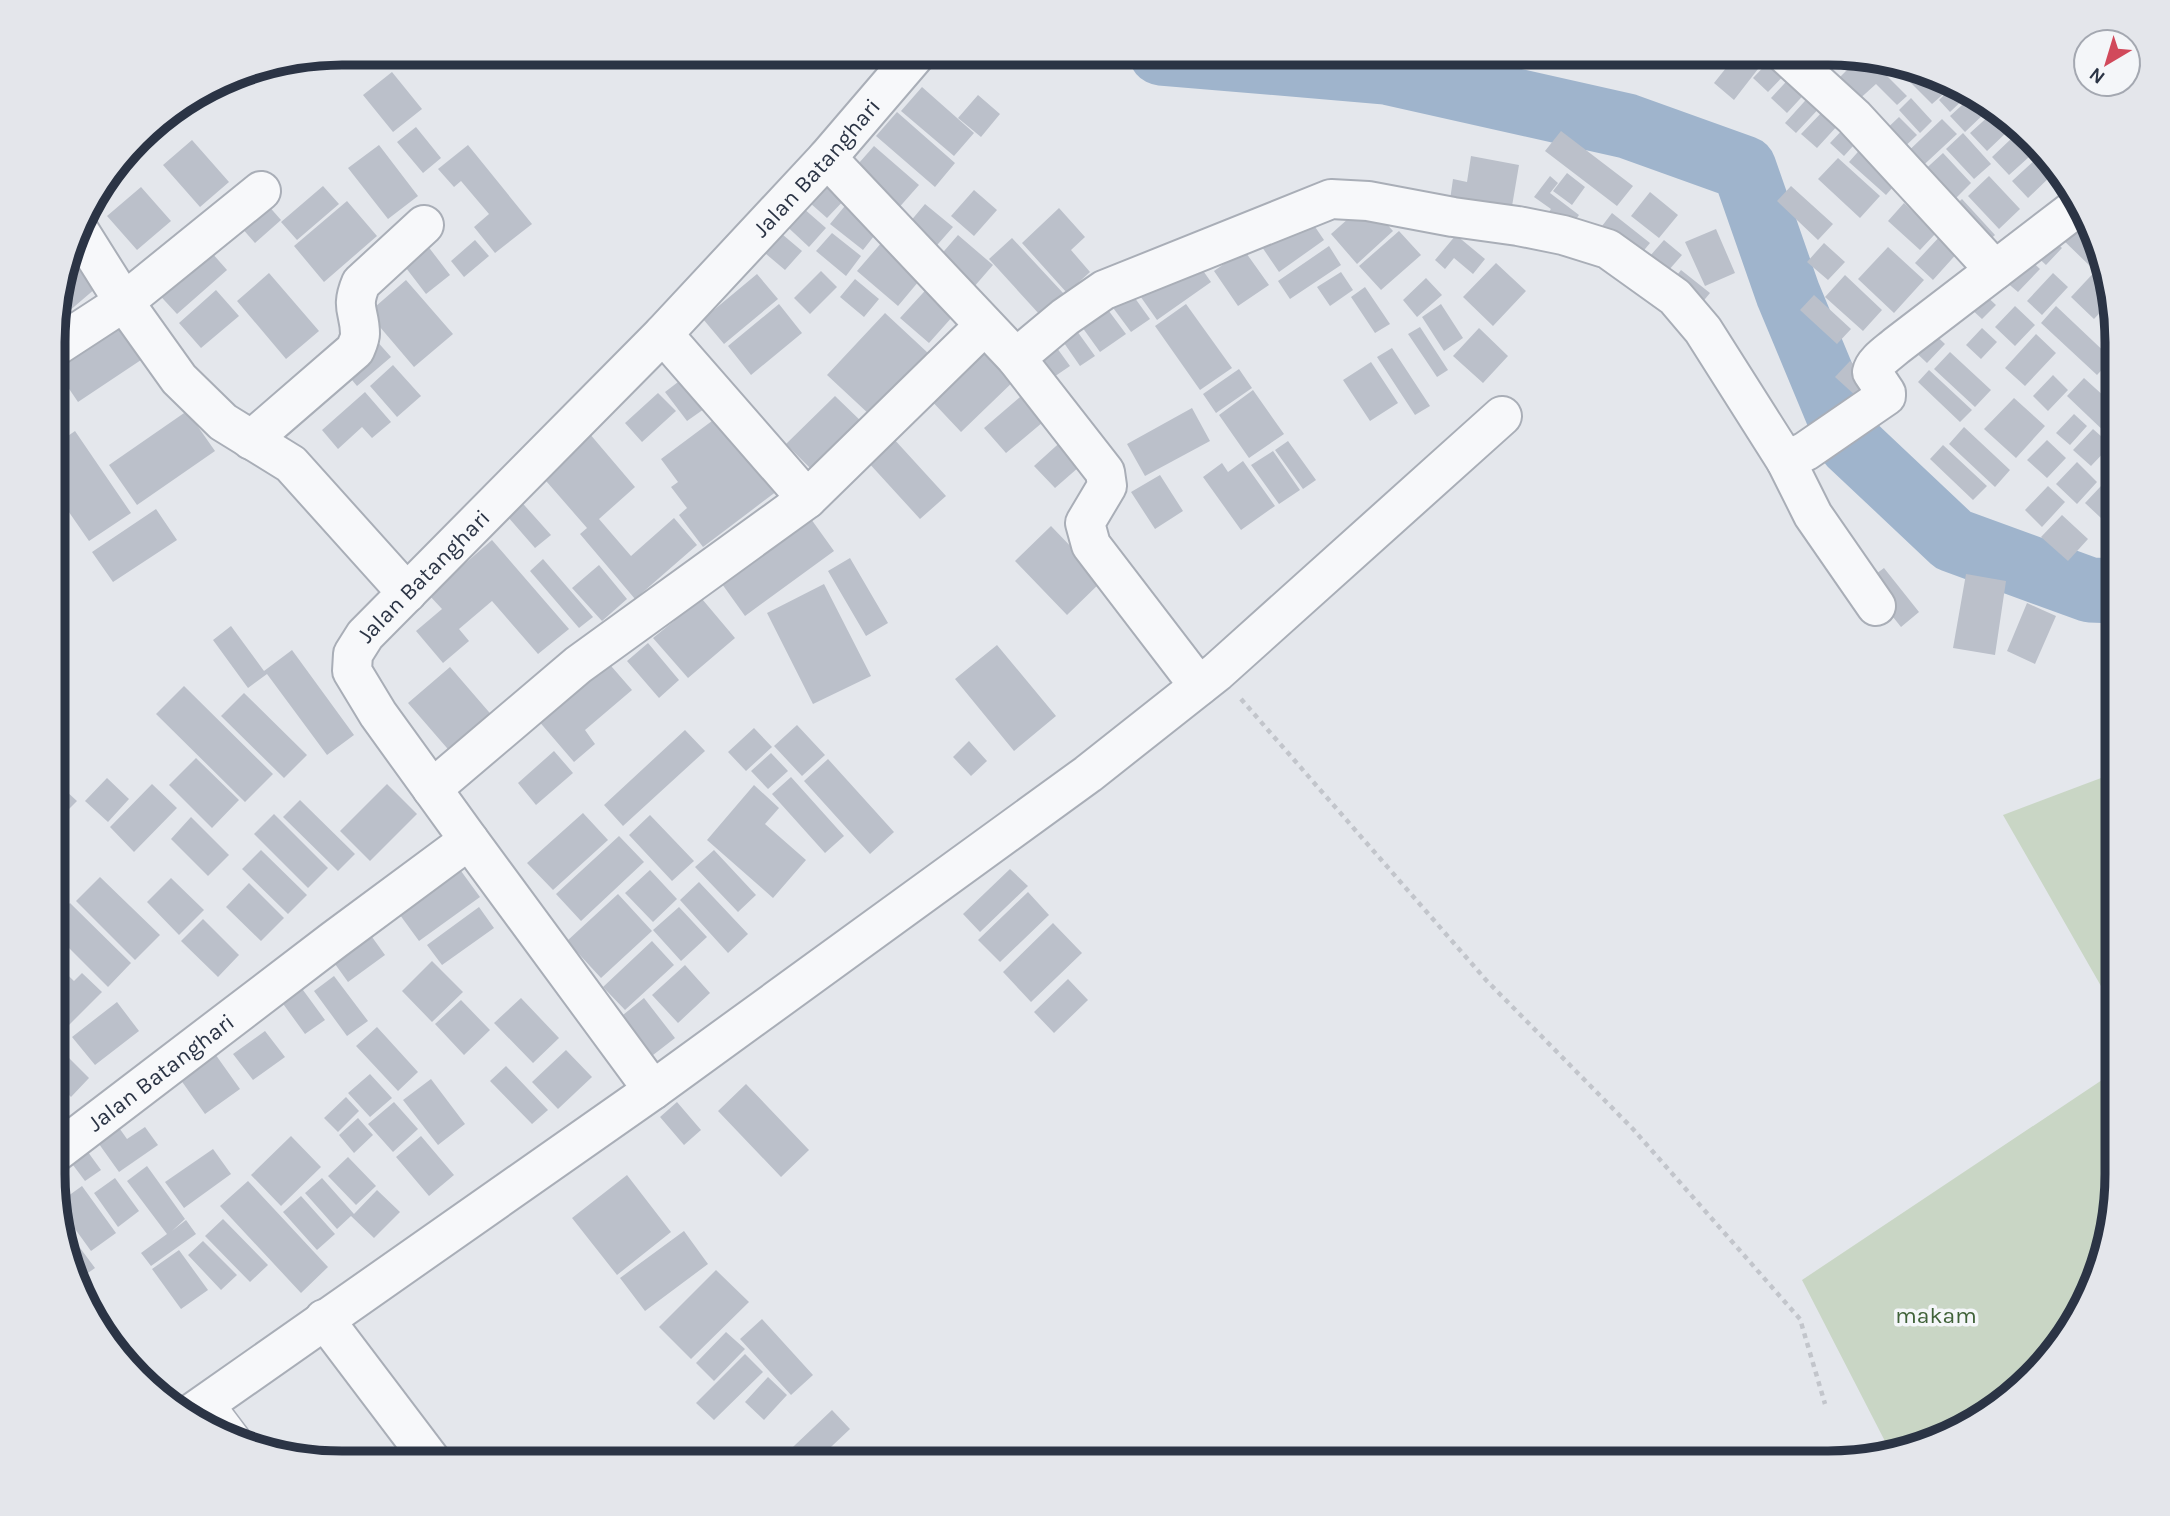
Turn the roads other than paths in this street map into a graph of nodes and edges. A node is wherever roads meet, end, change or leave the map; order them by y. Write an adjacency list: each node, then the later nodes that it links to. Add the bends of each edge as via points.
1 (907, 65): 3 (street, Jalan Batanghari)
2 (1797, 65): 8 (street, via 1854,117)
3 (827, 158): 10 (street); 11 (street, Jalan Batanghari)
4 (261, 191): 9 (street)
5 (2072, 211): 8 (street)
6 (425, 225): 15 (street, via 362,283 355,310 361,336 355,350)
7 (85, 239): 9 (street)
8 (1996, 270): 16 (street, via 1877,363 1872,372 1886,396)
9 (124, 302): 12 (street); 15 (street, via 179,379 223,422)
10 (984, 326): 13 (street); 17 (street)
11 (663, 334): 17 (street); 18 (street, Jalan Batanghari)
12 (65, 341)
13 (1016, 358): 16 (street, via 1104,290 1331,200 1368,201 1552,233 1608,249 1675,297); 20 (street, via 1105,472 1107,486 1085,523 1091,545)
14 (1502, 416): 20 (street)
15 (251, 440): 18 (street, via 291,464)
16 (1796, 456): 19 (street, via 1813,515)
17 (807, 499): 21 (street, via 578,665)
18 (407, 593): 21 (street, Jalan Batanghari, via 365,635 353,654 352,671)
19 (1876, 606)
20 (1208, 679): 23 (street, via 1088,774)
21 (432, 789): 22 (street, Jalan Batanghari)
22 (469, 840): 23 (street); 24 (street, Jalan Batanghari)
23 (653, 1090): 25 (street)
24 (65, 1145)
25 (324, 1319): 26 (street); 28 (street)
26 (200, 1407): 27 (lane)
27 (218, 1423)
28 (424, 1451)

